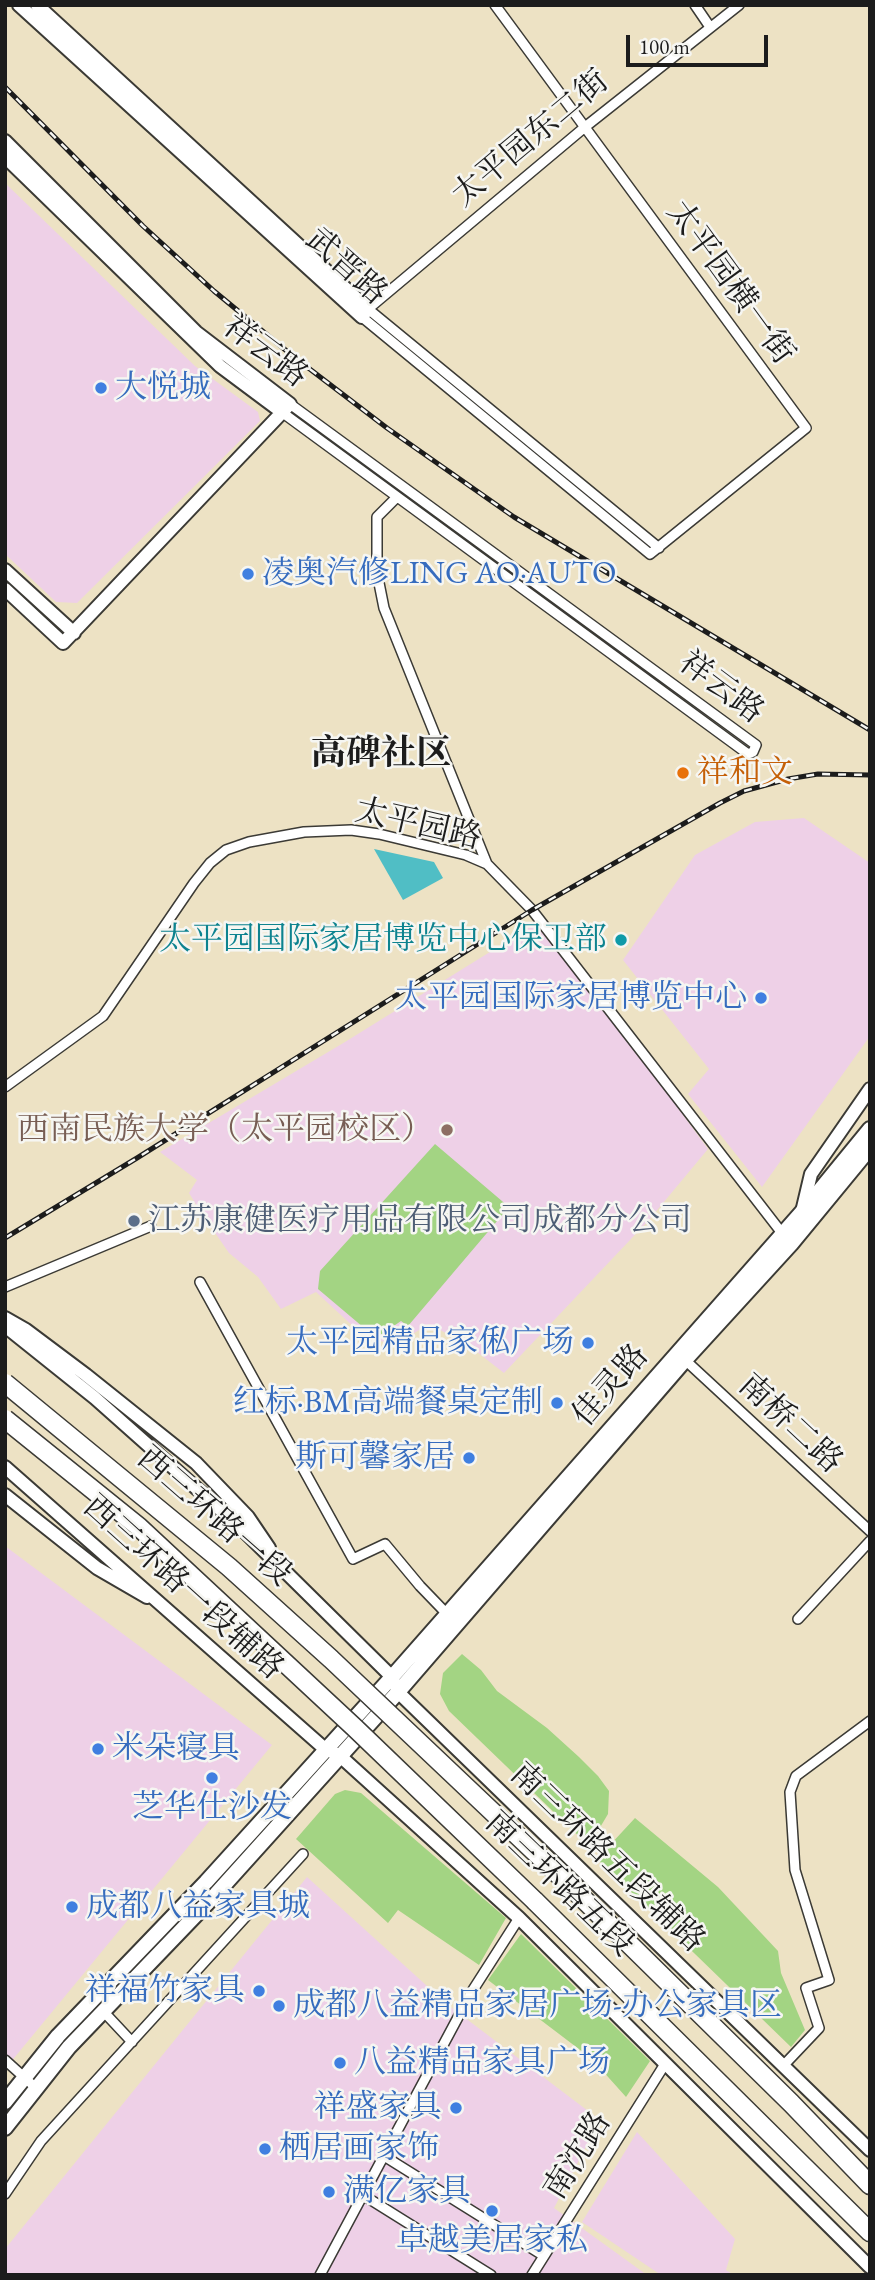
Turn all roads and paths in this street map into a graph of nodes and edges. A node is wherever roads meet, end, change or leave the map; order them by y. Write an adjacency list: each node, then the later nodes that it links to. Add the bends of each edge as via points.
1 (19, 5): 10 (main road, 武晋路)
2 (37, 5): 10 (main road, 武晋路)
3 (495, 5): 7 (street, 太平园横一街)
4 (695, 5): 6 (street)
5 (738, 5): 6 (street, 太平园东二街)
6 (710, 27): 7 (street, 太平园东二街)
7 (585, 127): 10 (street, 太平园东二街); 13 (street, 太平园横一街, via 806,428)
8 (5, 141): 11 (main road, 祥云路, via 196,332)
9 (5, 157): 11 (main road, 祥云路, via 220,366)
10 (365, 313): 13 (street, 武晋路); 14 (street, 武晋路)
11 (286, 409): 12 (street, 祥云路); 12 (street, 祥云路, via 756,745 753,752 748,754); 17 (main road)
12 (397, 497): 18 (street, via 377,517 377,573 384,608)
13 (659, 548): 14 (street, 太平园横一街)
14 (650, 554)
15 (5, 570): 17 (main road)
16 (5, 589): 17 (main road, via 63,643)
17 (74, 632)
18 (487, 864): 19 (street, 太平园路, via 466,855 351,830 304,832 226,850 194,883 103,1016); 25 (street, 太平园路, via 532,910)
19 (5, 1087)
20 (870, 1089): 23 (main road, via 811,1174)
21 (870, 1129): 22 (main road, 佳灵路)
22 (865, 1153): 23 (main road, 佳灵路); 25 (main road, 佳灵路)
23 (802, 1212): 25 (main road, 佳灵路)
24 (151, 1226): 27 (street)
25 (787, 1238): 30 (main road, 佳灵路)
26 (200, 1282): 39 (street, via 353,1559 385,1544)
27 (5, 1287)
28 (5, 1318): 37 (main road, via 86,1375 196,1463 248,1517)
29 (5, 1326): 37 (main road, via 95,1398)
30 (681, 1356): 35 (street, 南桥二路); 39 (main road, 佳灵路); 42 (main road, 佳灵路)
31 (5, 1383): 43 (highway, 西三环路一段, bridge, via 229,1567)
32 (5, 1419): 45 (highway, 西三环路一段, bridge, via 139,1527)
33 (5, 1467): 38 (main road, 西三环路一段辅路)
34 (5, 1495): 38 (main road, via 97,1568)
35 (870, 1531)
36 (870, 1541): 40 (street)
37 (284, 1571): 41 (main road)
38 (170, 1611): 46 (main road, 西三环路一段辅路)
39 (447, 1614): 41 (main road, 佳灵路)
40 (797, 1619)
41 (392, 1677): 42 (main road); 46 (main road, 佳灵路)
42 (398, 1692): 46 (main road, 佳灵路); 53 (main road, 南三环路五段辅路)
43 (378, 1704): 60 (highway, 南三环路五段, bridge, via 558,1874)
44 (870, 1721): 53 (street, via 796,1776 790,1792 794,1870 829,1980 806,1987 819,2028)
45 (355, 1728): 63 (highway, 南三环路五段, bridge)
46 (332, 1752): 48 (main road); 49 (main road, via 216,1894); 54 (main road, via 58,2036)
47 (303, 1854): 50 (street)
48 (519, 1918): 52 (main road); 59 (street, via 471,1993)
49 (103, 2011): 50 (street); 55 (main road)
50 (132, 2042): 61 (street, via 41,2141)
51 (5, 2060): 54 (street)
52 (665, 2064): 64 (street, 南沈路); 65 (main road)
53 (783, 2066): 58 (main road, 南三环路五段辅路)
54 (24, 2078): 55 (street); 56 (main road)
55 (36, 2088): 57 (main road)
56 (5, 2102)
57 (5, 2128)
58 (870, 2150)
59 (384, 2156): 62 (street); 64 (street)
60 (870, 2185)
61 (5, 2194)
62 (363, 2195): 66 (street); 67 (street)
63 (869, 2232)
64 (544, 2256): 68 (street, 南沈路)
65 (870, 2267)
66 (320, 2275)
67 (491, 2275)
68 (532, 2275)

